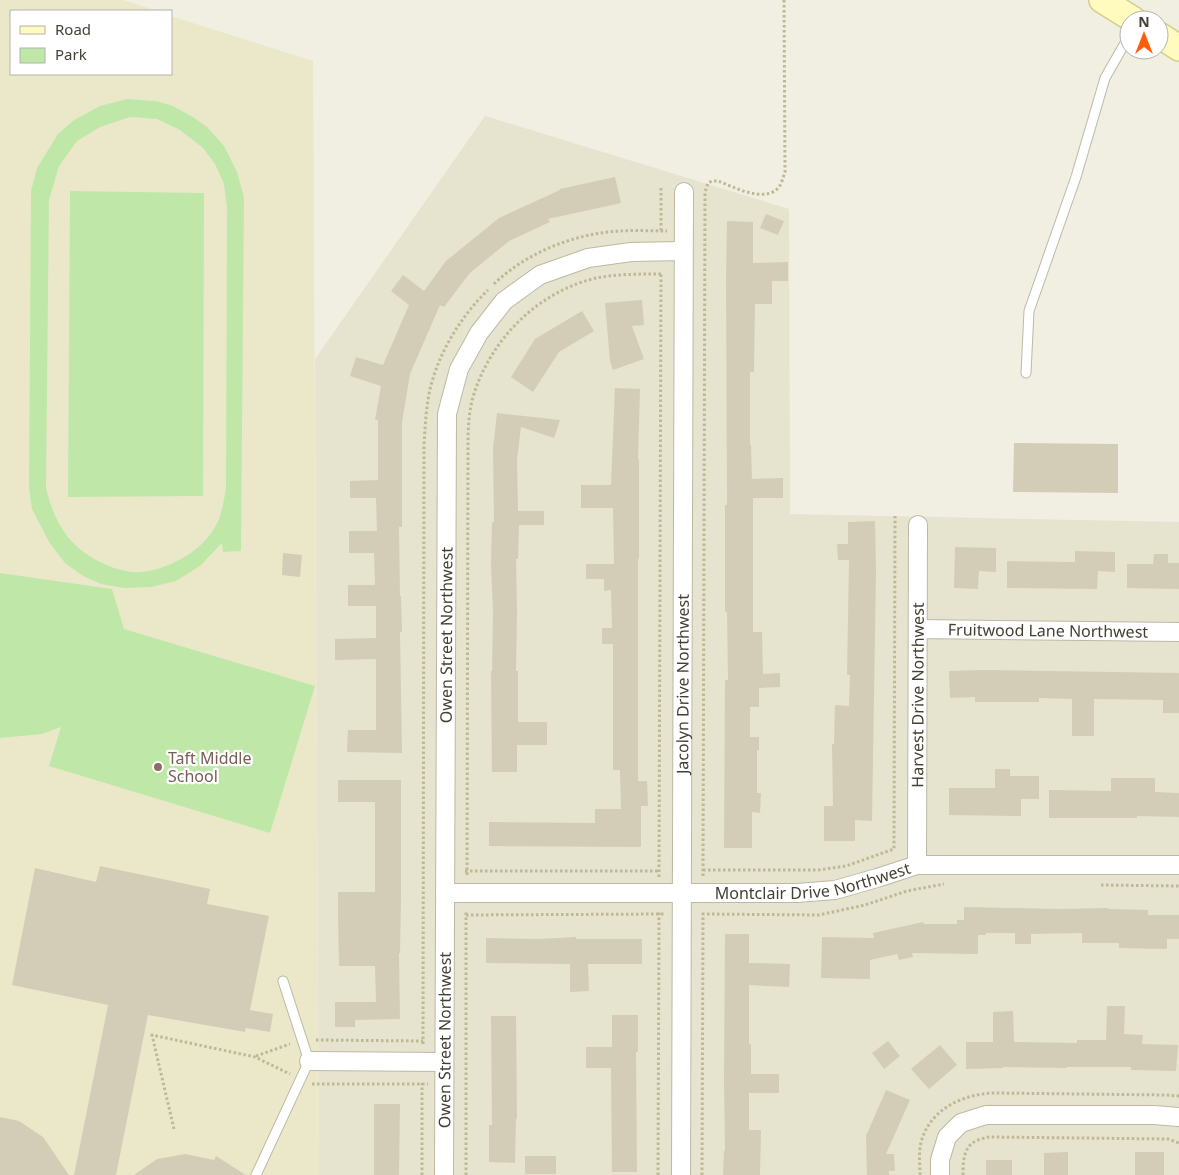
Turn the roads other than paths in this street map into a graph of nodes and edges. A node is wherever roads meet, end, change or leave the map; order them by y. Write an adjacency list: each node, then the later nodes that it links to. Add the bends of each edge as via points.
1 (1102, 0): 2 (main road)
2 (1119, 11)
3 (1119, 54): 6 (lane, via 1105,78 1076,177 1028,311)
4 (684, 192): 5 (street, Jacolyn Drive Northwest)
5 (683, 251): 12 (street, Jacolyn Drive Northwest); 13 (street, Owen Street Northwest, via 631,252 588,258 540,275 504,301 479,333 459,369 447,414)
6 (1026, 373)
7 (918, 525): 8 (street, Harvest Drive Northwest)
8 (918, 629): 9 (street, Fruitwood Lane Northwest); 10 (street, Harvest Drive Northwest)
9 (1179, 632)
10 (917, 865): 11 (street, Montclair Drive Northwest); 12 (street, Montclair Drive Northwest, via 834,890 797,893)
11 (1179, 865)
12 (682, 892): 13 (street, Montclair Drive Northwest); 20 (street, Jacolyn Drive Northwest)
13 (445, 893): 16 (street, Owen Street Northwest)
14 (283, 981): 15 (lane)
15 (309, 1061): 16 (street); 18 (lane)
16 (444, 1062): 19 (street, Owen Street Northwest)
17 (1179, 1117): 21 (street, via 986,1115 961,1123 947,1138 940,1160)
18 (256, 1175)
19 (444, 1175)
20 (681, 1175)
21 (940, 1175)

